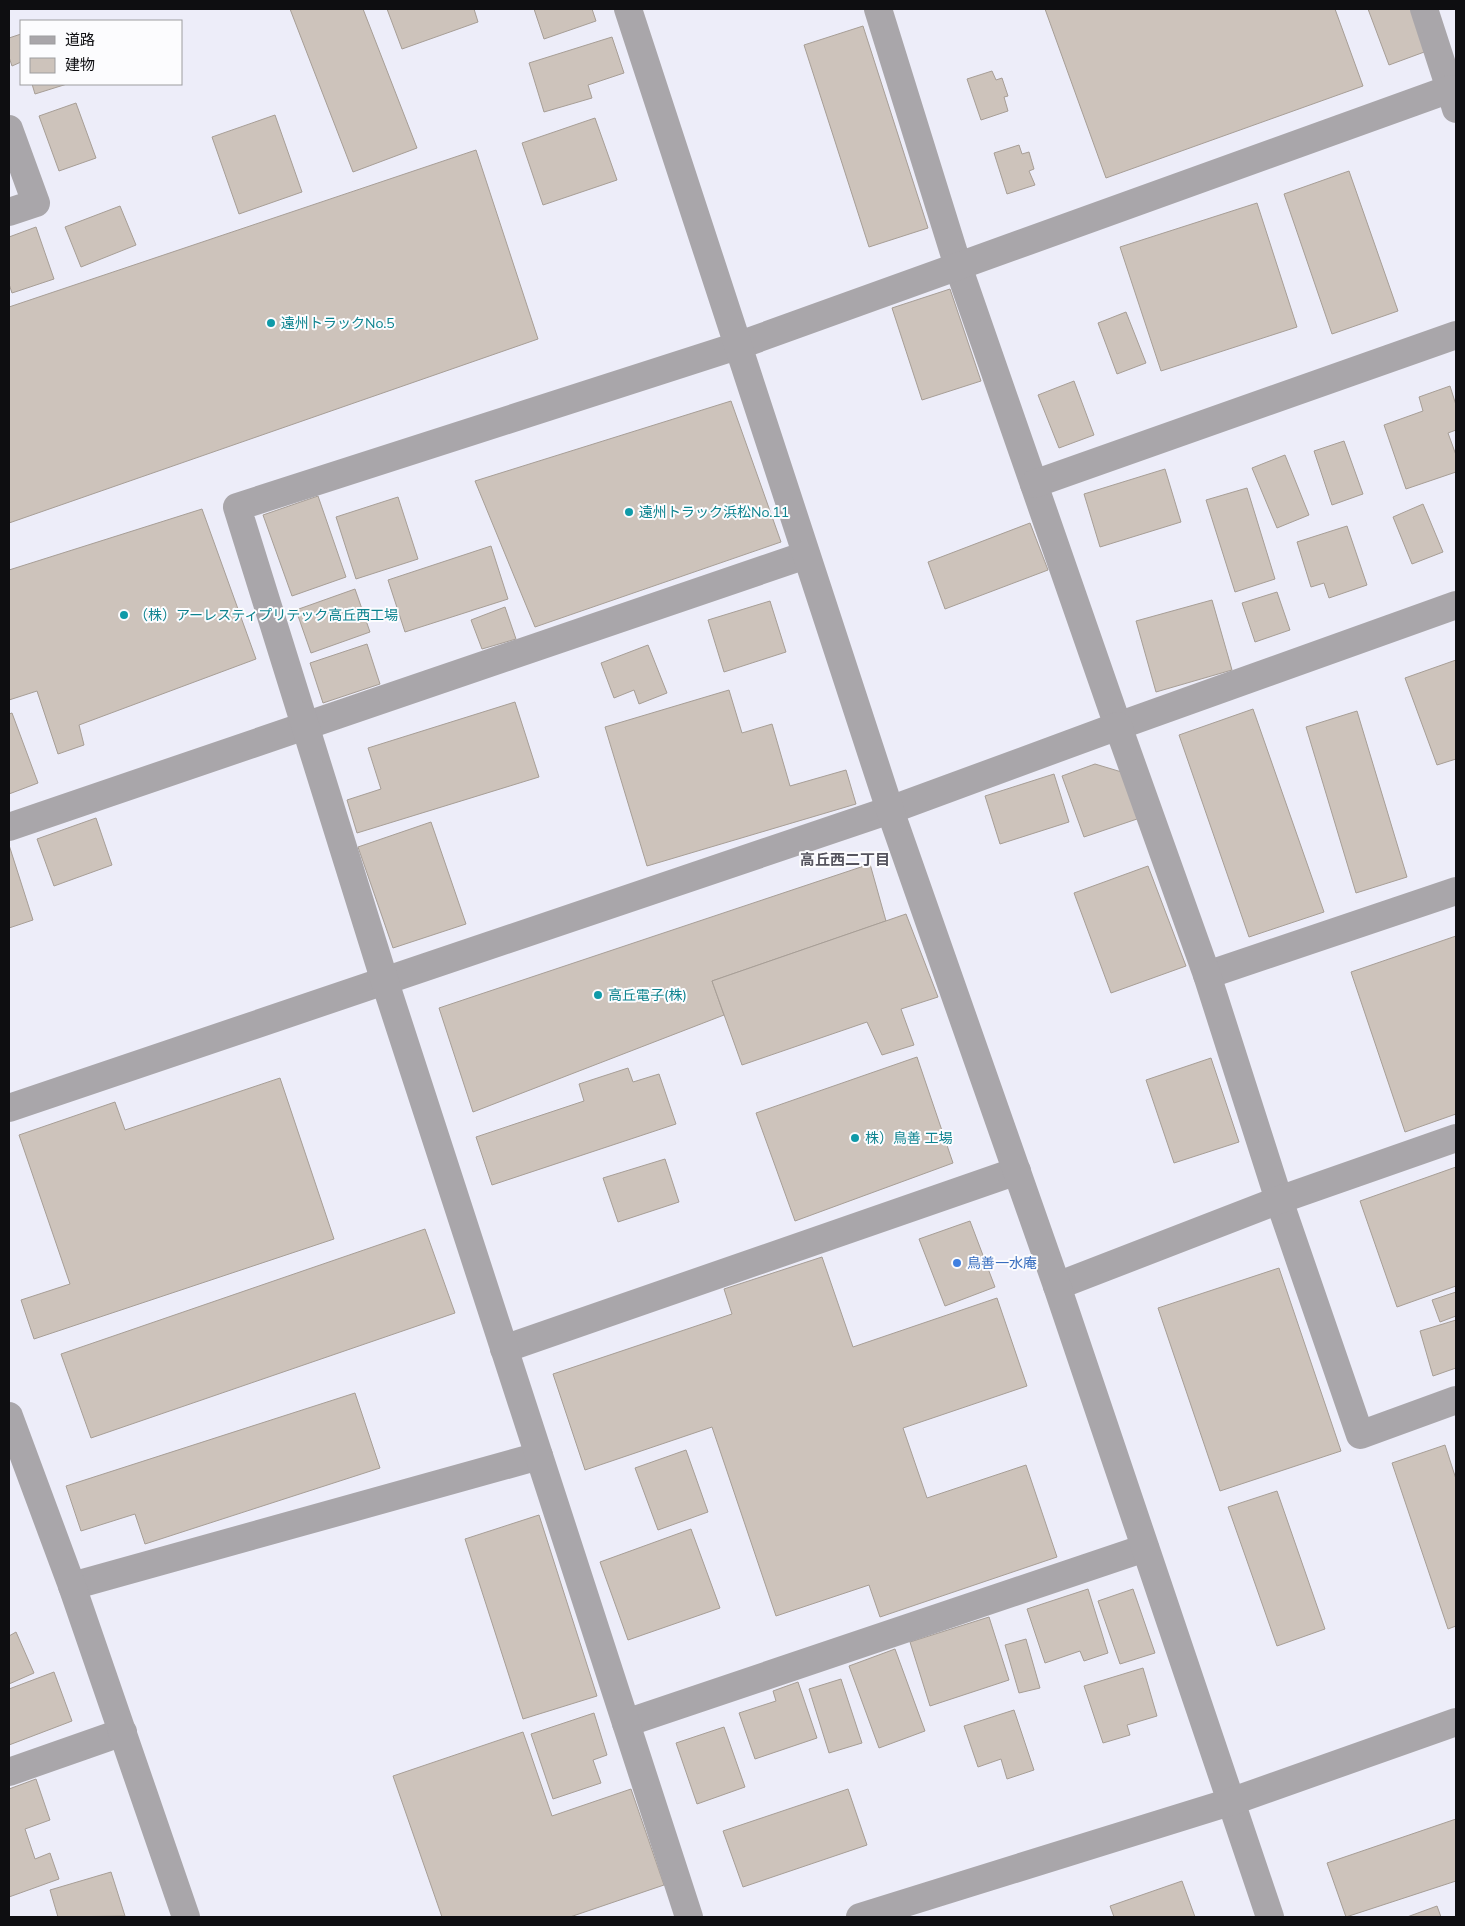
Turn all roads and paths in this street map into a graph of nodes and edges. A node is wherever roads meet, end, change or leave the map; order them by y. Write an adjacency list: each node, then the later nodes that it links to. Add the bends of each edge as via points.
1 (628, 9): 9 (street)
2 (878, 9): 7 (street)
3 (1424, 9): 4 (street)
4 (1453, 99): 7 (street)
5 (9, 129): 6 (street, via 36,203)
6 (9, 212)
7 (958, 266): 9 (street); 10 (street)
8 (1456, 335): 10 (street)
9 (738, 346): 11 (street); 13 (street, via 237,507)
10 (1034, 484): 14 (street)
11 (806, 555): 13 (street); 15 (street)
12 (1456, 604): 14 (street)
13 (305, 726): 16 (street); 19 (street)
14 (1118, 726): 15 (street); 18 (street)
15 (890, 810): 19 (street); 22 (street)
16 (9, 828)
17 (1456, 891): 18 (street)
18 (1207, 975): 23 (street)
19 (385, 982): 20 (street); 25 (street)
20 (9, 1108)
21 (1456, 1138): 23 (street)
22 (1017, 1171): 24 (street); 25 (street)
23 (1279, 1200): 24 (street); 26 (street, via 1360,1435)
24 (1057, 1286): 29 (street)
25 (504, 1348): 28 (street)
26 (1456, 1400)
27 (9, 1416): 30 (street)
28 (539, 1456): 30 (street); 32 (street)
29 (1144, 1548): 32 (street); 35 (street)
30 (72, 1586): 33 (street)
31 (1456, 1722): 35 (street)
32 (626, 1723): 37 (street)
33 (123, 1732): 34 (street); 36 (street)
34 (9, 1772)
35 (1230, 1802): 38 (street); 39 (street)
36 (186, 1917)
37 (689, 1917)
38 (860, 1917)
39 (1270, 1917)

